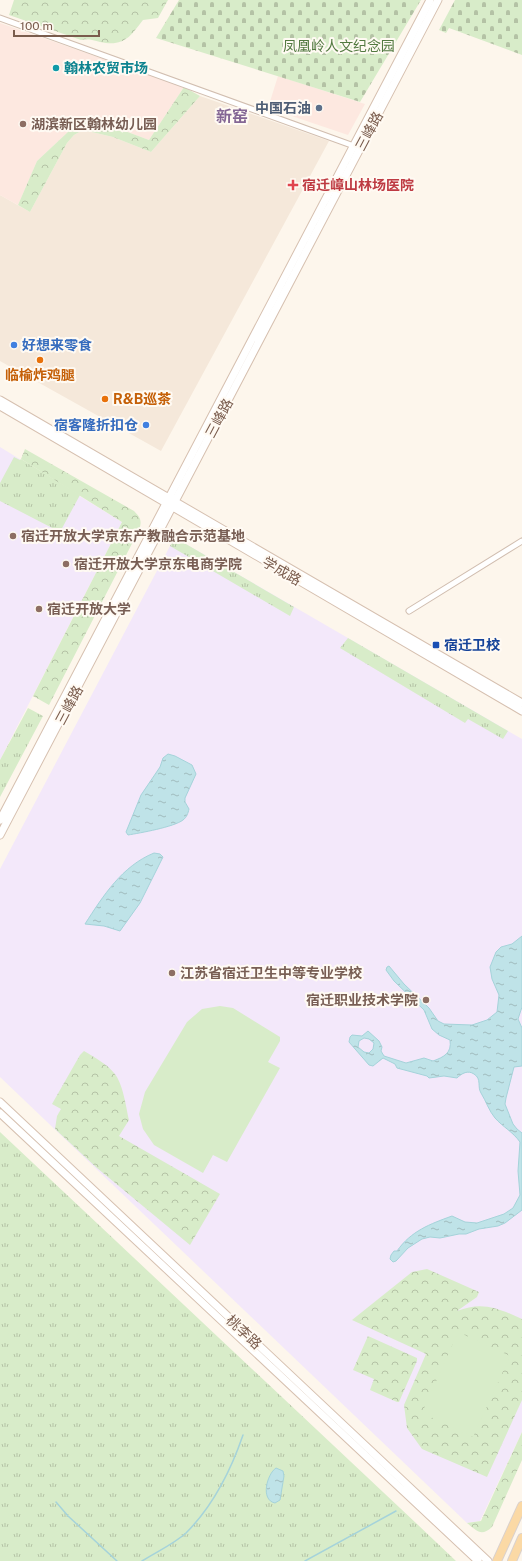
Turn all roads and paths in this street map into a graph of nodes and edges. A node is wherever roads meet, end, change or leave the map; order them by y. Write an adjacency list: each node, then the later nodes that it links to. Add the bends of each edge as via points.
1 (430, 0): 4 (main road, 三峰路)
2 (438, 0): 7 (main road, 三峰路)
3 (0, 18): 4 (street)
4 (354, 146): 7 (main road, 三峰路)
5 (0, 400): 7 (main road, 学成路)
6 (0, 406): 7 (main road, 学成路)
7 (170, 503): 10 (main road, 学成路); 11 (main road, 学成路); 12 (main road, 三峰路); 13 (main road, 三峰路)
8 (522, 541): 9 (street)
9 (409, 611)
10 (522, 703)
11 (522, 711)
12 (0, 820)
13 (0, 835)
14 (0, 1102): 19 (main road, 桃李路)
15 (0, 1113): 18 (main road, 桃李路)
16 (522, 1506): 20 (main road)
17 (522, 1538): 21 (main road)
18 (478, 1561)
19 (488, 1561)
20 (497, 1561)
21 (512, 1561)

